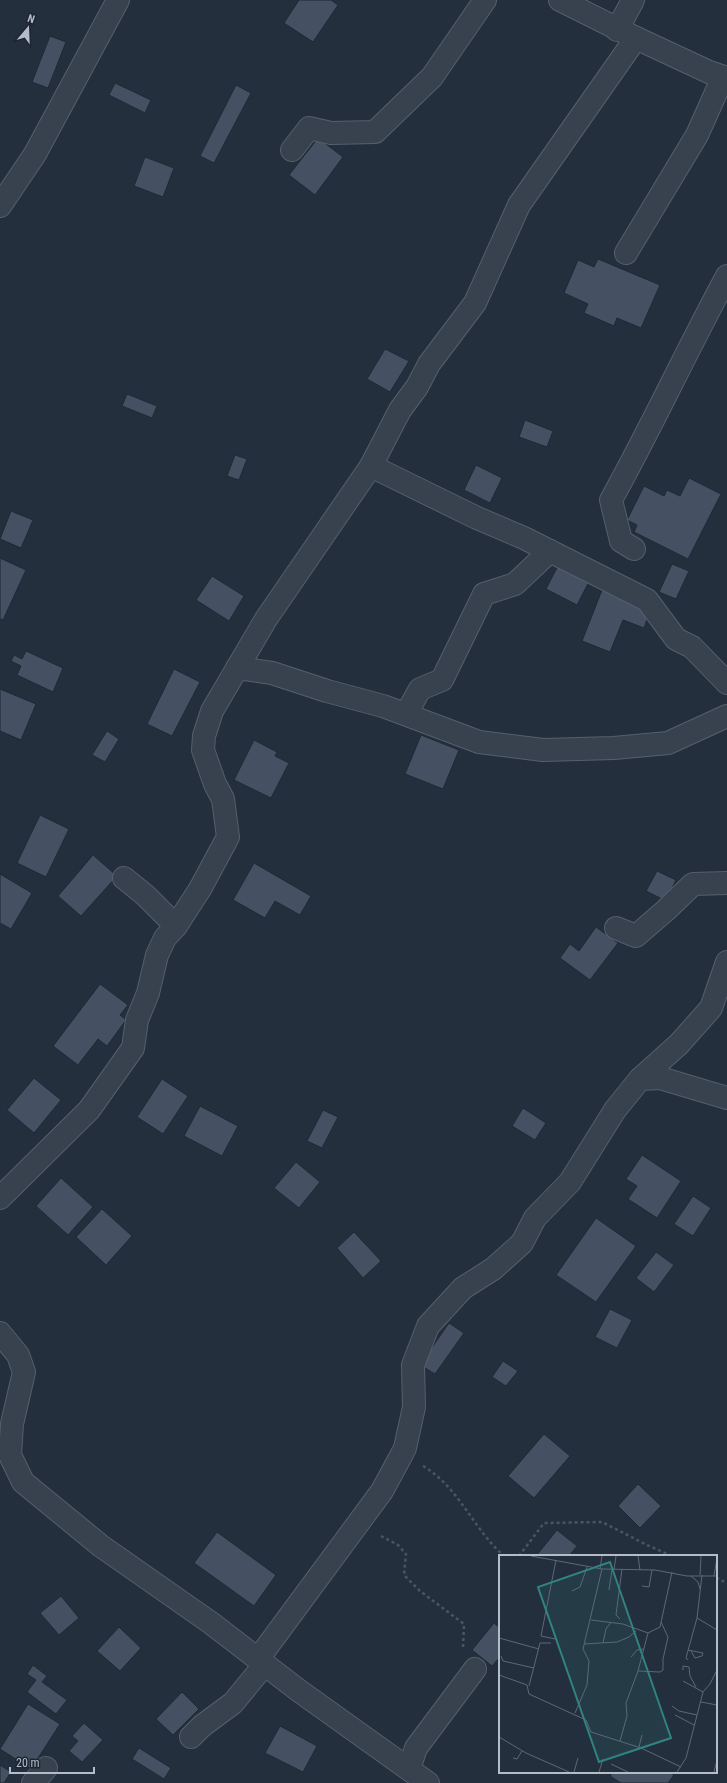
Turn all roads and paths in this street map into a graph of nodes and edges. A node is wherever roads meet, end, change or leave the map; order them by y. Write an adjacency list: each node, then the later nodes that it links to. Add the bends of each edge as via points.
1 (118, 0): 8 (street, via 35,154)
2 (485, 0): 7 (street, via 432,77 375,132 331,133 309,128)
3 (560, 0): 5 (street)
4 (633, 0): 5 (street)
5 (627, 34): 6 (street); 11 (street, via 519,205 475,302 429,364 417,387 400,410)
6 (725, 77): 9 (street, via 697,135)
7 (292, 150)
8 (0, 206)
9 (626, 253)
10 (727, 276): 12 (street, via 611,500 621,541)
11 (371, 466): 13 (street); 14 (street, via 266,619)
12 (634, 549)
13 (550, 551): 15 (street, via 647,600 676,639 692,647); 16 (street, via 515,584 484,594 442,680 420,689)
14 (237, 668): 16 (street, via 272,674); 20 (street, via 212,711 204,736 203,750 223,799 228,837 200,889)
15 (727, 683)
16 (406, 714): 17 (street, via 479,742 543,750 668,743)
17 (727, 716)
18 (124, 878): 20 (street)
19 (727, 883): 21 (street, via 693,884 636,936)
20 (176, 926): 25 (street, via 165,938 157,955 148,993 137,1020 133,1048 89,1110)
21 (616, 928)
22 (727, 962): 23 (street, via 711,1008 679,1044)
23 (640, 1079): 24 (street, via 660,1078); 27 (street, via 615,1110 570,1182 535,1218 522,1243 493,1269 462,1288 428,1326 413,1365 414,1407)
24 (727, 1098)
25 (0, 1198)
26 (0, 1333): 34 (street, via 18,1355 24,1372 12,1424 10,1455 23,1482 101,1546)
27 (402, 1454): 28 (street, via 382,1491); 29 (path, via 428,1469 451,1491 492,1546)
28 (359, 1522): 34 (street); 35 (path, via 372,1532 398,1544 406,1554 404,1575 420,1591 464,1624 462,1653)
29 (503, 1555)
30 (520, 1555): 31 (path, via 544,1523 602,1522)
31 (670, 1555)
32 (717, 1578): 33 (path)
33 (727, 1583)
34 (262, 1662): 36 (street, via 233,1703); 37 (street)
35 (475, 1669): 37 (street, via 416,1748)
36 (191, 1737)
37 (409, 1770): 38 (street)
38 (428, 1783)

